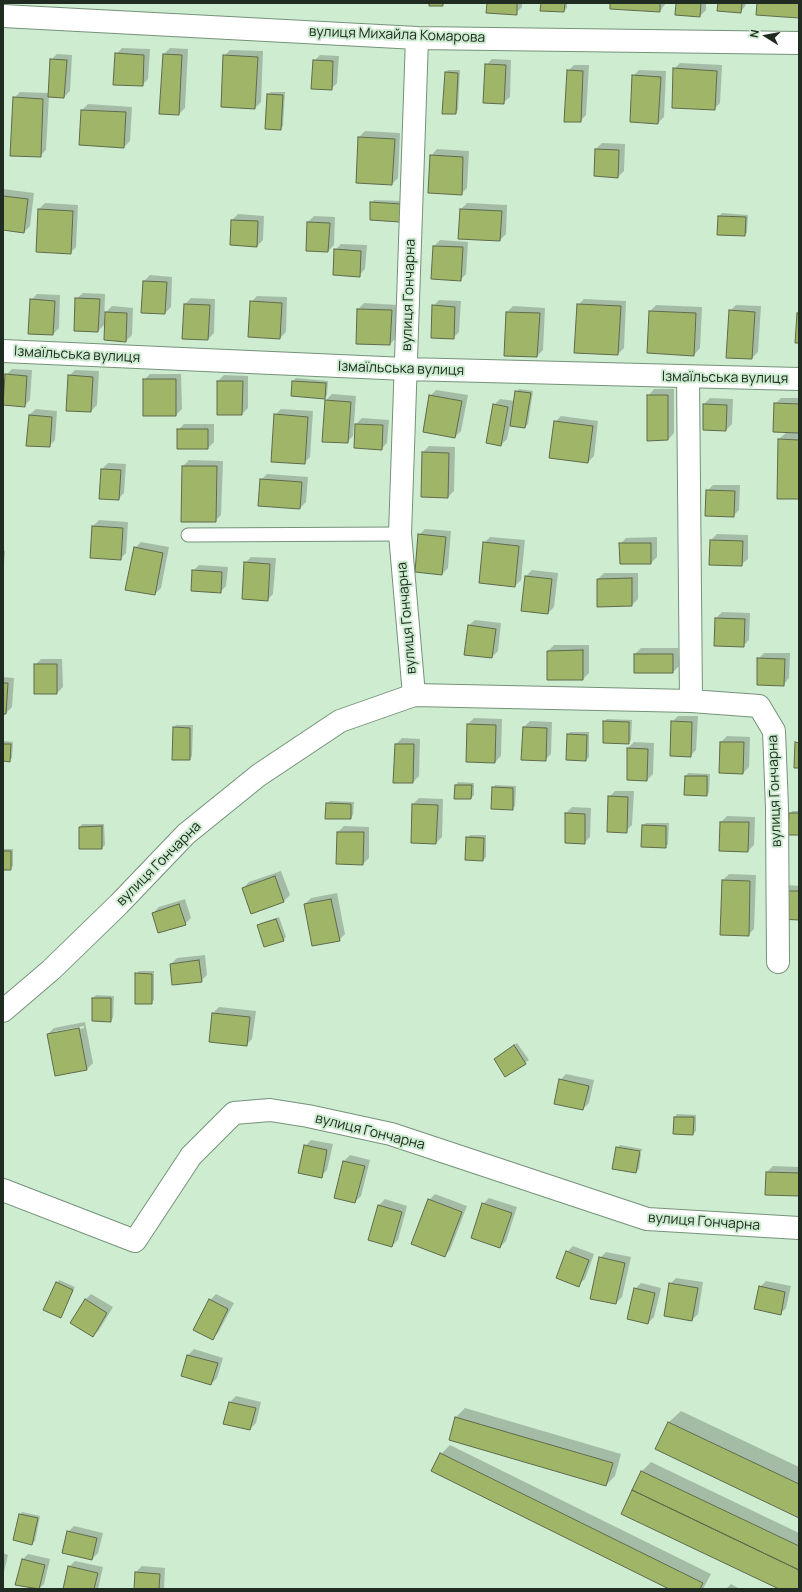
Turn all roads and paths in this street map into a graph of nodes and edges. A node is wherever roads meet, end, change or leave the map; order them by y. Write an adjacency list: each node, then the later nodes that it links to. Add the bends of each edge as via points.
1 (3, 16): 2 (street, вулиця Михайла Комарова)
2 (417, 38): 3 (street, вулиця Михайла Комарова); 5 (street, вулиця Гончарна)
3 (797, 49)
4 (3, 352): 5 (street, Ізмаїльська вулиця)
5 (406, 369): 6 (street, Ізмаїльська вулиця); 8 (street, вулиця Гончарна)
6 (688, 377): 7 (street, Ізмаїльська вулиця); 11 (street)
7 (799, 379)
8 (400, 534): 9 (lane); 10 (street, вулиця Гончарна)
9 (188, 535)
10 (414, 695): 11 (street, вулиця Гончарна); 13 (street, вулиця Гончарна, via 340,721 259,775 186,834 119,904)
11 (691, 701): 12 (street, вулиця Гончарна, via 759,706 774,731)
12 (778, 962)
13 (3, 1011)
14 (3, 1190): 15 (street, вулиця Гончарна, via 135,1241 191,1156 234,1113 270,1110 391,1134 647,1219)
15 (799, 1228)

